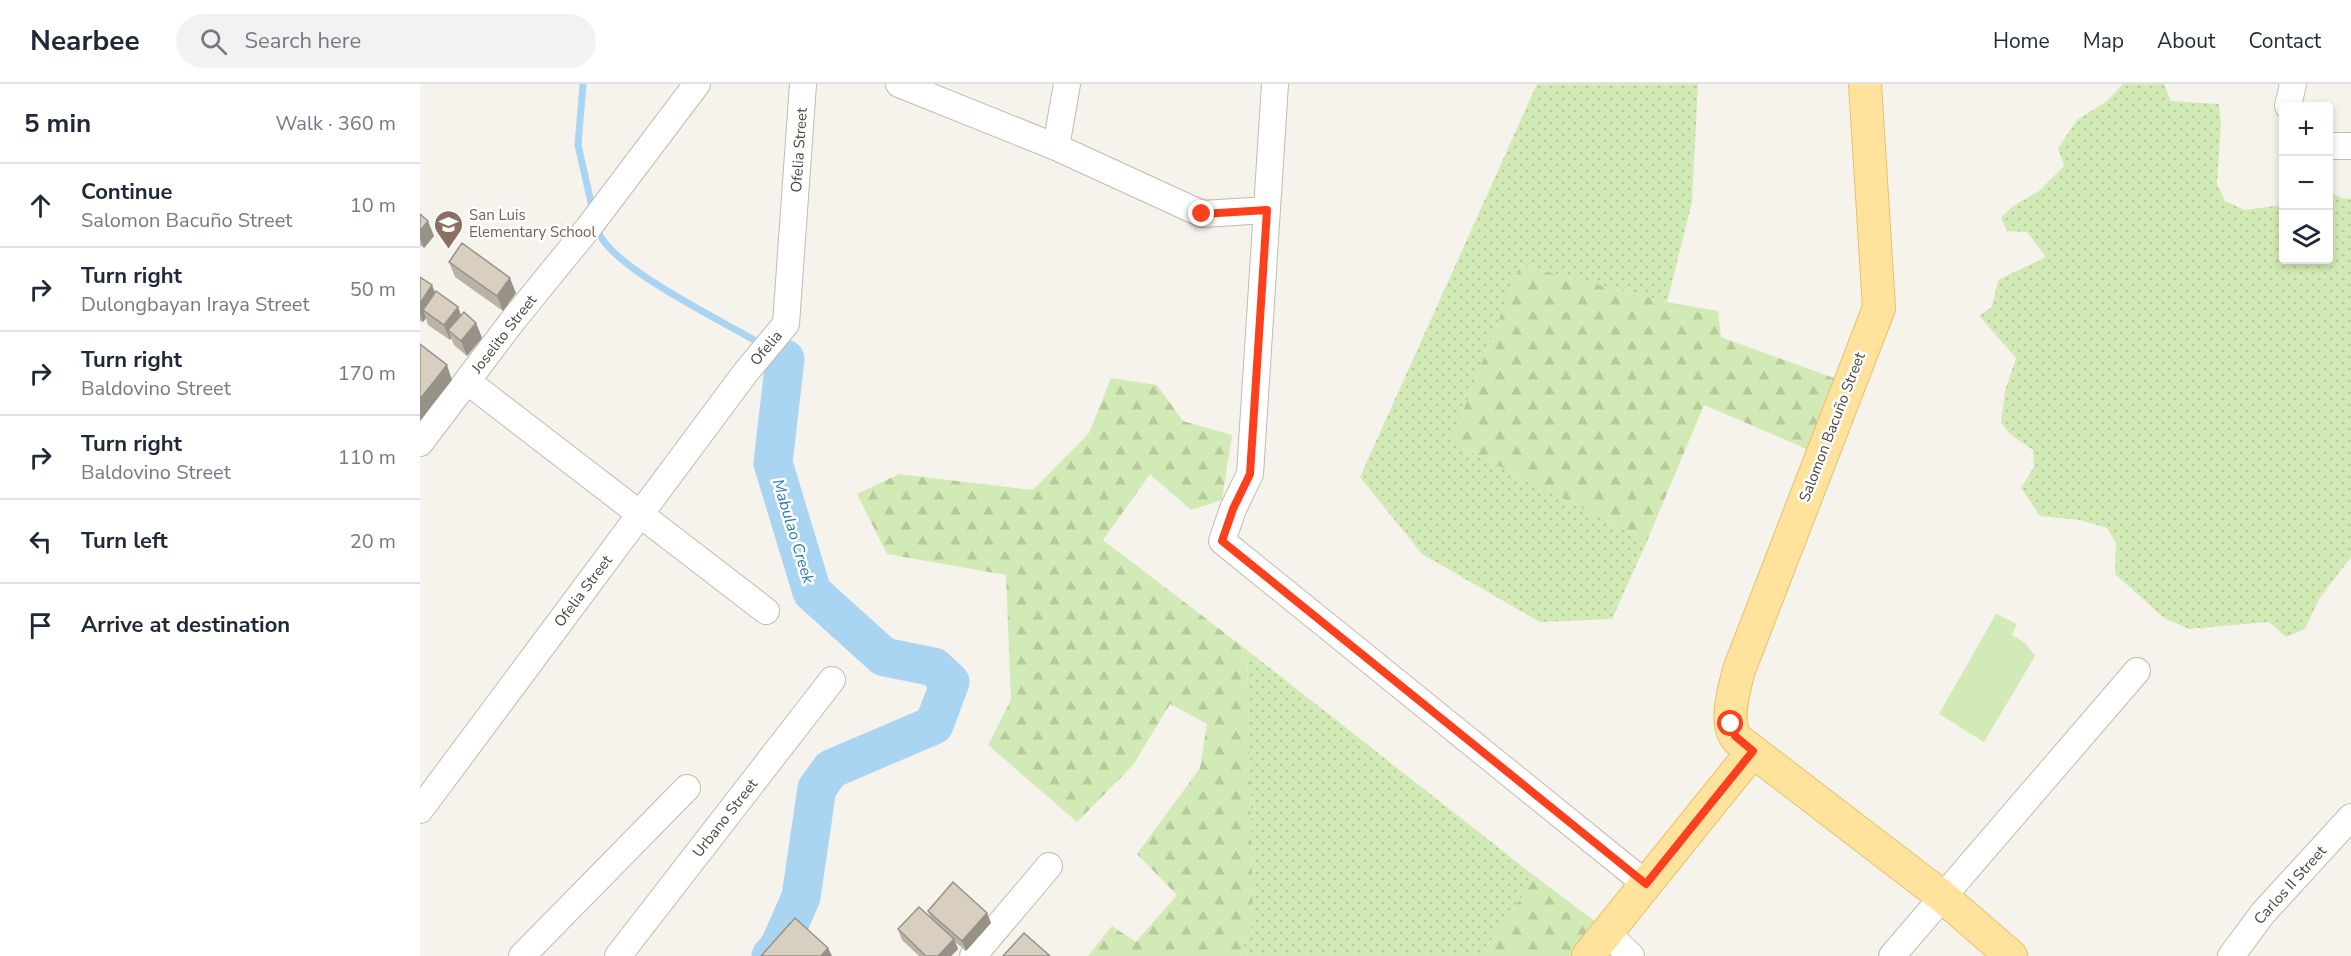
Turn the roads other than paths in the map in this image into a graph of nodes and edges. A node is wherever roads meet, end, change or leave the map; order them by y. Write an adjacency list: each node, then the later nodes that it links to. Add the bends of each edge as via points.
1 (697, 84): 15 (street, Joselito Street)
2 (803, 84): 13 (street, Ofelia Street)
3 (899, 84): 11 (street)
4 (1067, 84): 11 (street)
5 (1275, 84): 12 (street)
6 (1865, 84): 21 (main road, Salomon Bacuño Street, via 1879,308 1739,670 1732,730)
7 (2293, 84): 8 (street)
8 (2289, 102)
9 (2333, 146): 10 (street)
10 (2351, 146)
11 (1056, 147): 12 (street, via 1202,214)
12 (1267, 210): 26 (street, via 1250,474 1222,541)
13 (786, 324): 14 (street, Ofelia)
14 (746, 372): 17 (street, Ofelia Street)
15 (467, 381): 16 (street, Joselito Street); 17 (street)
16 (420, 442)
17 (639, 515): 18 (street); 23 (street, Ofelia Street)
18 (766, 611)
19 (2137, 671): 27 (street)
20 (832, 680): 30 (street, Urbano Street)
21 (1753, 751): 26 (main road); 27 (main road)
22 (687, 788): 29 (street)
23 (420, 810)
24 (2351, 817): 35 (street, Carlos II Street, via 2263,913)
25 (1048, 866): 31 (street)
26 (1646, 884): 28 (main road)
27 (1943, 897): 33 (street); 34 (main road)
28 (1597, 945): 32 (street)
29 (522, 956)
30 (618, 956)
31 (973, 956)
32 (1631, 956)
33 (1892, 956)
34 (2011, 956)
35 (2231, 956)

